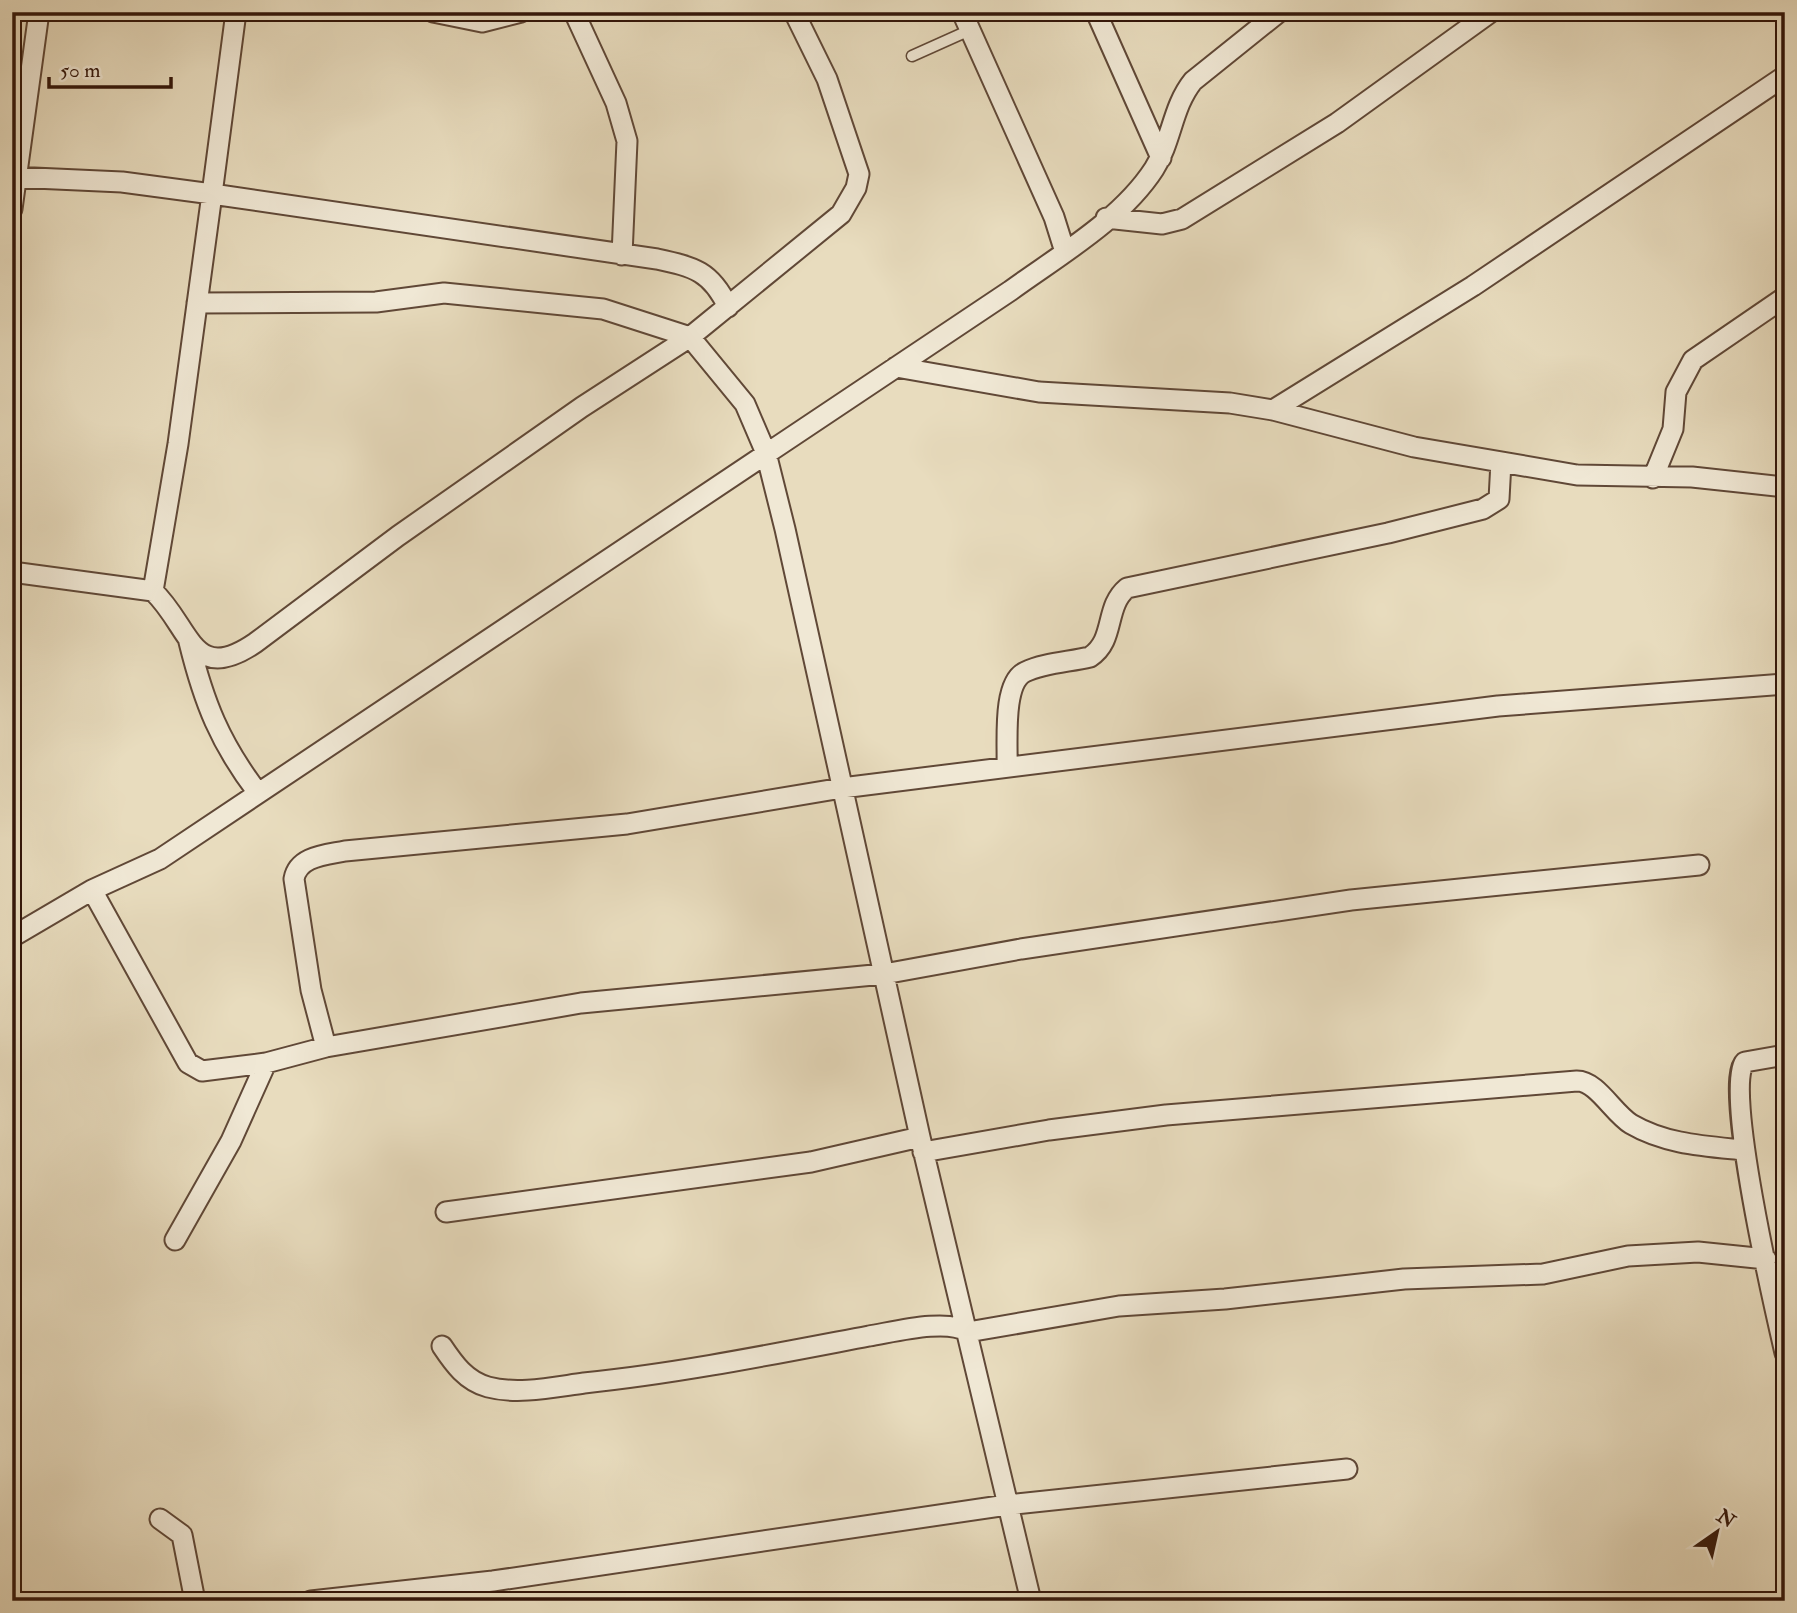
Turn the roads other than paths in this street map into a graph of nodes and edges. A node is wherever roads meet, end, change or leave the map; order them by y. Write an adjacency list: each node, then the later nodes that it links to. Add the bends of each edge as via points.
1 (39, 12): 14 (street)
2 (236, 12): 15 (street)
3 (433, 12): 4 (street, via 482,22)
4 (521, 12)
5 (574, 12): 19 (street, via 616,103 627,141)
6 (794, 12): 22 (street, via 848,134 859,174 856,188 841,214)
7 (1096, 12): 13 (street)
8 (1279, 12): 13 (street, via 1193,81 1178,106)
9 (1491, 12): 17 (street, via 1337,123 1182,219 1162,224)
10 (966, 21): 11 (lane); 18 (street, via 1054,217)
11 (912, 56)
12 (1785, 76): 25 (street, via 1473,286)
13 (1161, 158): 17 (street, via 1137,191)
14 (16, 177): 15 (street, via 122,182); 16 (street)
15 (212, 194): 19 (street); 21 (street)
16 (12, 209)
17 (1106, 218): 18 (street)
18 (1065, 252): 24 (street)
19 (622, 254): 22 (street, via 700,271 718,287)
20 (1785, 297): 28 (street, via 1693,360 1676,392 1673,429)
21 (197, 303): 23 (street, via 376,302 444,293 603,309); 31 (street)
22 (728, 307): 23 (street)
23 (690, 337): 26 (street, via 745,404); 33 (street, via 398,536 255,643)
24 (896, 367): 25 (street, via 1039,392 1194,399); 26 (street)
25 (1273, 410): 27 (street, via 1414,447)
26 (765, 453): 37 (street); 38 (street)
27 (1501, 462): 28 (street, via 1577,475); 36 (street, via 1499,499 1483,509 1127,588 1113,604 1109,631 1099,651 1017,677 1010,690)
28 (1653, 478): 29 (street, via 1692,477)
29 (1785, 487)
30 (12, 572): 31 (street)
31 (153, 591): 32 (street, via 169,606)
32 (189, 642): 33 (street); 35 (street)
33 (218, 660): 35 (street)
34 (1785, 684): 36 (street, via 1498,706)
35 (201, 689): 38 (street, via 231,757)
36 (1007, 766): 37 (street)
37 (842, 788): 42 (street); 43 (street, via 627,824 345,851 303,863 294,879 311,990)
38 (258, 793): 40 (street, via 160,859)
39 (1699, 865): 42 (street, via 1351,901 1021,949)
40 (92, 890): 41 (street); 45 (street, via 188,1063 202,1071)
41 (12, 937)
42 (884, 974): 43 (street, via 581,1003); 46 (street)
43 (326, 1047): 45 (street)
44 (1785, 1055): 47 (street, via 1752,1059 1741,1066)
45 (266, 1063): 49 (street, via 231,1141)
46 (922, 1144): 47 (street, via 1166,1115 1577,1081 1591,1083 1625,1120 1644,1132 1674,1142); 48 (street); 51 (street)
47 (1743, 1150): 50 (street)
48 (446, 1212)
49 (175, 1240)
50 (1766, 1259): 51 (street, via 1698,1252 1636,1255 1543,1274 1404,1279 1119,1306); 53 (street)
51 (968, 1332): 52 (street, via 954,1326 890,1332 662,1375 532,1389 489,1388 473,1381 456,1368); 55 (street)
52 (442, 1346)
53 (1785, 1353)
54 (1347, 1469): 55 (street)
55 (1007, 1505): 58 (street, via 493,1581); 59 (street)
56 (160, 1518): 57 (street, via 182,1535)
57 (195, 1601)
58 (311, 1601)
59 (1031, 1601)

